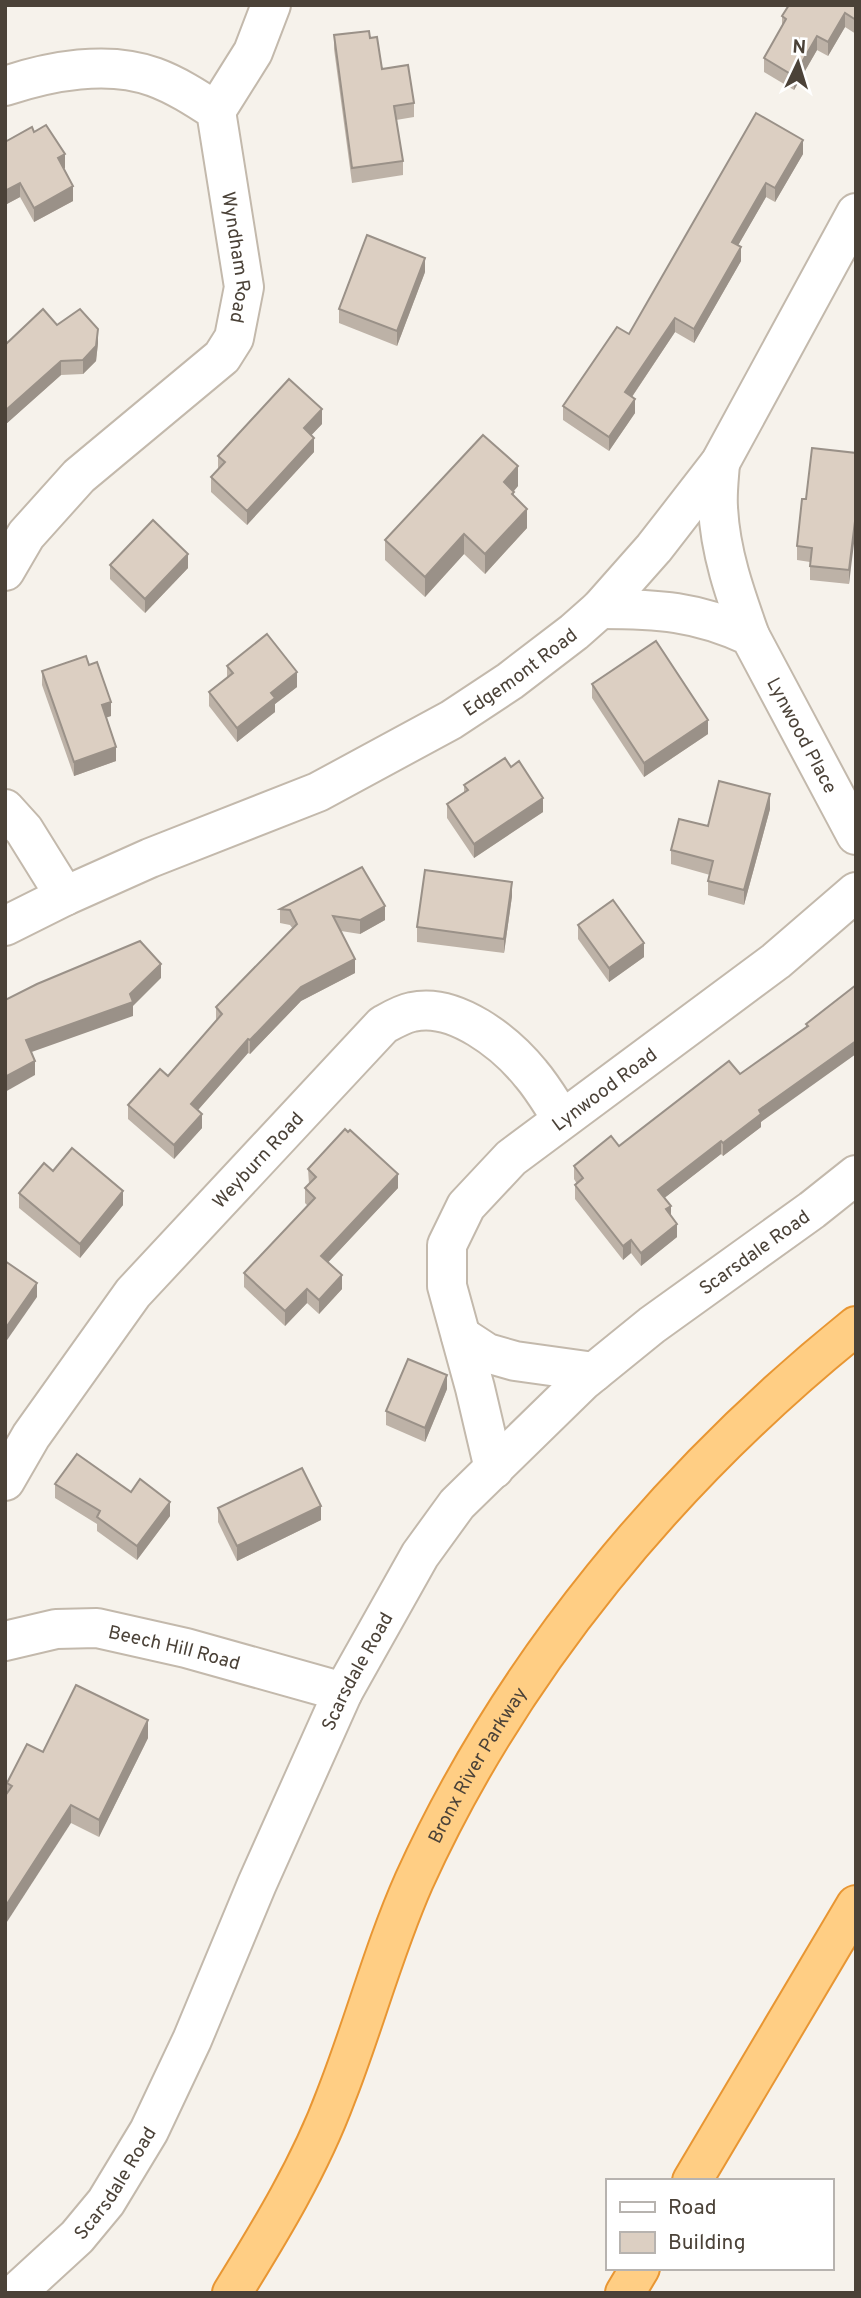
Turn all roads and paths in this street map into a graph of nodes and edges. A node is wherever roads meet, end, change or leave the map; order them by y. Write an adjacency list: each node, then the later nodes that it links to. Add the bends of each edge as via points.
1 (271, 5): 3 (street, via 253,52)
2 (5, 86): 3 (street, via 64,71 128,71 152,76)
3 (216, 111): 6 (street, Wyndham Road, via 244,287 234,338 222,357 79,476 26,535)
4 (856, 213): 5 (street, Edgemont Road)
5 (720, 463): 7 (street, Edgemont Road); 8 (street, Lynwood Place, via 718,507 723,545)
6 (5, 571)
7 (600, 609): 8 (street, via 657,609 726,624); 12 (street, Edgemont Road, via 510,681 388,755 318,792)
8 (750, 636): 10 (street, Lynwood Place)
9 (5, 809): 12 (street, via 24,830)
10 (856, 835)
11 (856, 892): 14 (street, Lynwood Road, via 776,961)
12 (65, 895): 13 (street, Edgemont Road)
13 (5, 926)
14 (562, 1118): 17 (street, Lynwood Road, via 495,1174 455,1226 447,1245 447,1286); 20 (street, Weyburn Road, via 516,1058 465,1020 421,1011 383,1025 133,1293 31,1436)
15 (856, 1175): 18 (street, Scarsdale Road)
16 (856, 1326): 27 (highway, Bronx River Parkway, via 775,1395 665,1506 526,1683 445,1818 413,1884 335,2099 271,2231)
17 (461, 1336): 18 (street, via 487,1353 515,1361); 19 (street, Lynwood Road)
18 (594, 1372): 19 (street, Scarsdale Road)
19 (494, 1469): 22 (street, Scarsdale Road, via 457,1504 421,1555)
20 (5, 1481)
21 (5, 1641): 22 (street, Beech Hill Road, via 56,1629 97,1628)
22 (343, 1692): 26 (street, Scarsdale Road, via 149,2131 106,2202 77,2237)
23 (856, 1905): 24 (highway)
24 (693, 2179)
25 (639, 2270): 28 (highway)
26 (16, 2293)
27 (232, 2293)
28 (625, 2293)

